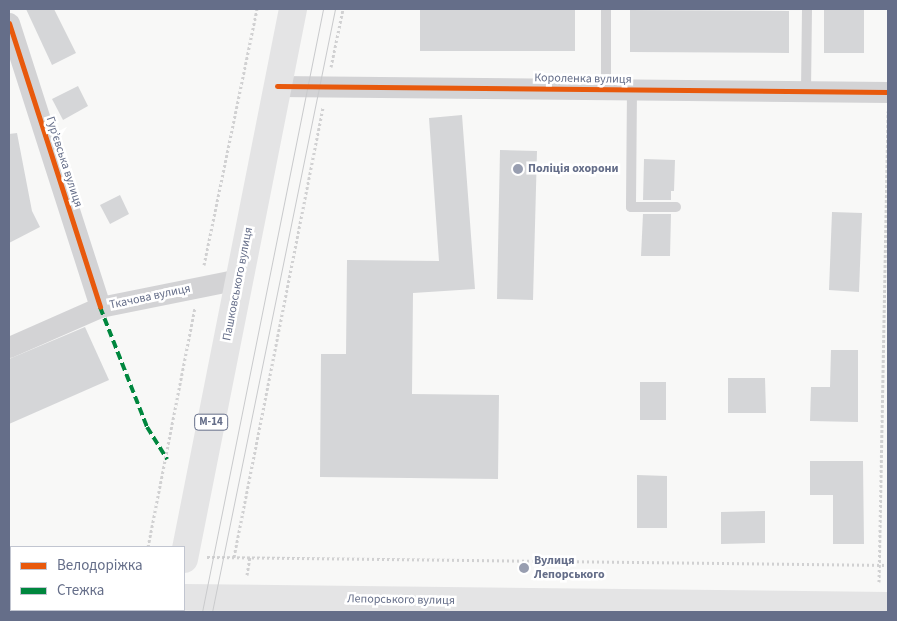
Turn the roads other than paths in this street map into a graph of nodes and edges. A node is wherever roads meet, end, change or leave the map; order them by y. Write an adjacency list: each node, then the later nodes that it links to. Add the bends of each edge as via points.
1 (292, 9): 5 (main road, Пашковського вулиця / М-14)
2 (606, 9): 6 (lane)
3 (807, 9): 8 (lane)
4 (9, 23): 12 (street, Гур’євська вулиця)
5 (277, 86): 6 (street, Короленка вулиця); 11 (main road, Пашковського вулиця / М-14)
6 (606, 89): 7 (street, Короленка вулиця)
7 (632, 89): 8 (street, Короленка вулиця); 10 (lane, via 631,207)
8 (806, 91): 9 (street, Короленка вулиця)
9 (888, 92)
10 (676, 207)
11 (239, 279): 12 (street, Ткачова вулиця); 14 (main road, Пашковського вулиця / М-14)
12 (100, 307): 13 (street, Ткачова вулиця)
13 (9, 347)
14 (185, 554)
15 (185, 598): 16 (main road, Лепорського вулиця)
16 (225, 605): 17 (main road, Лепорського вулиця)
17 (888, 606)

